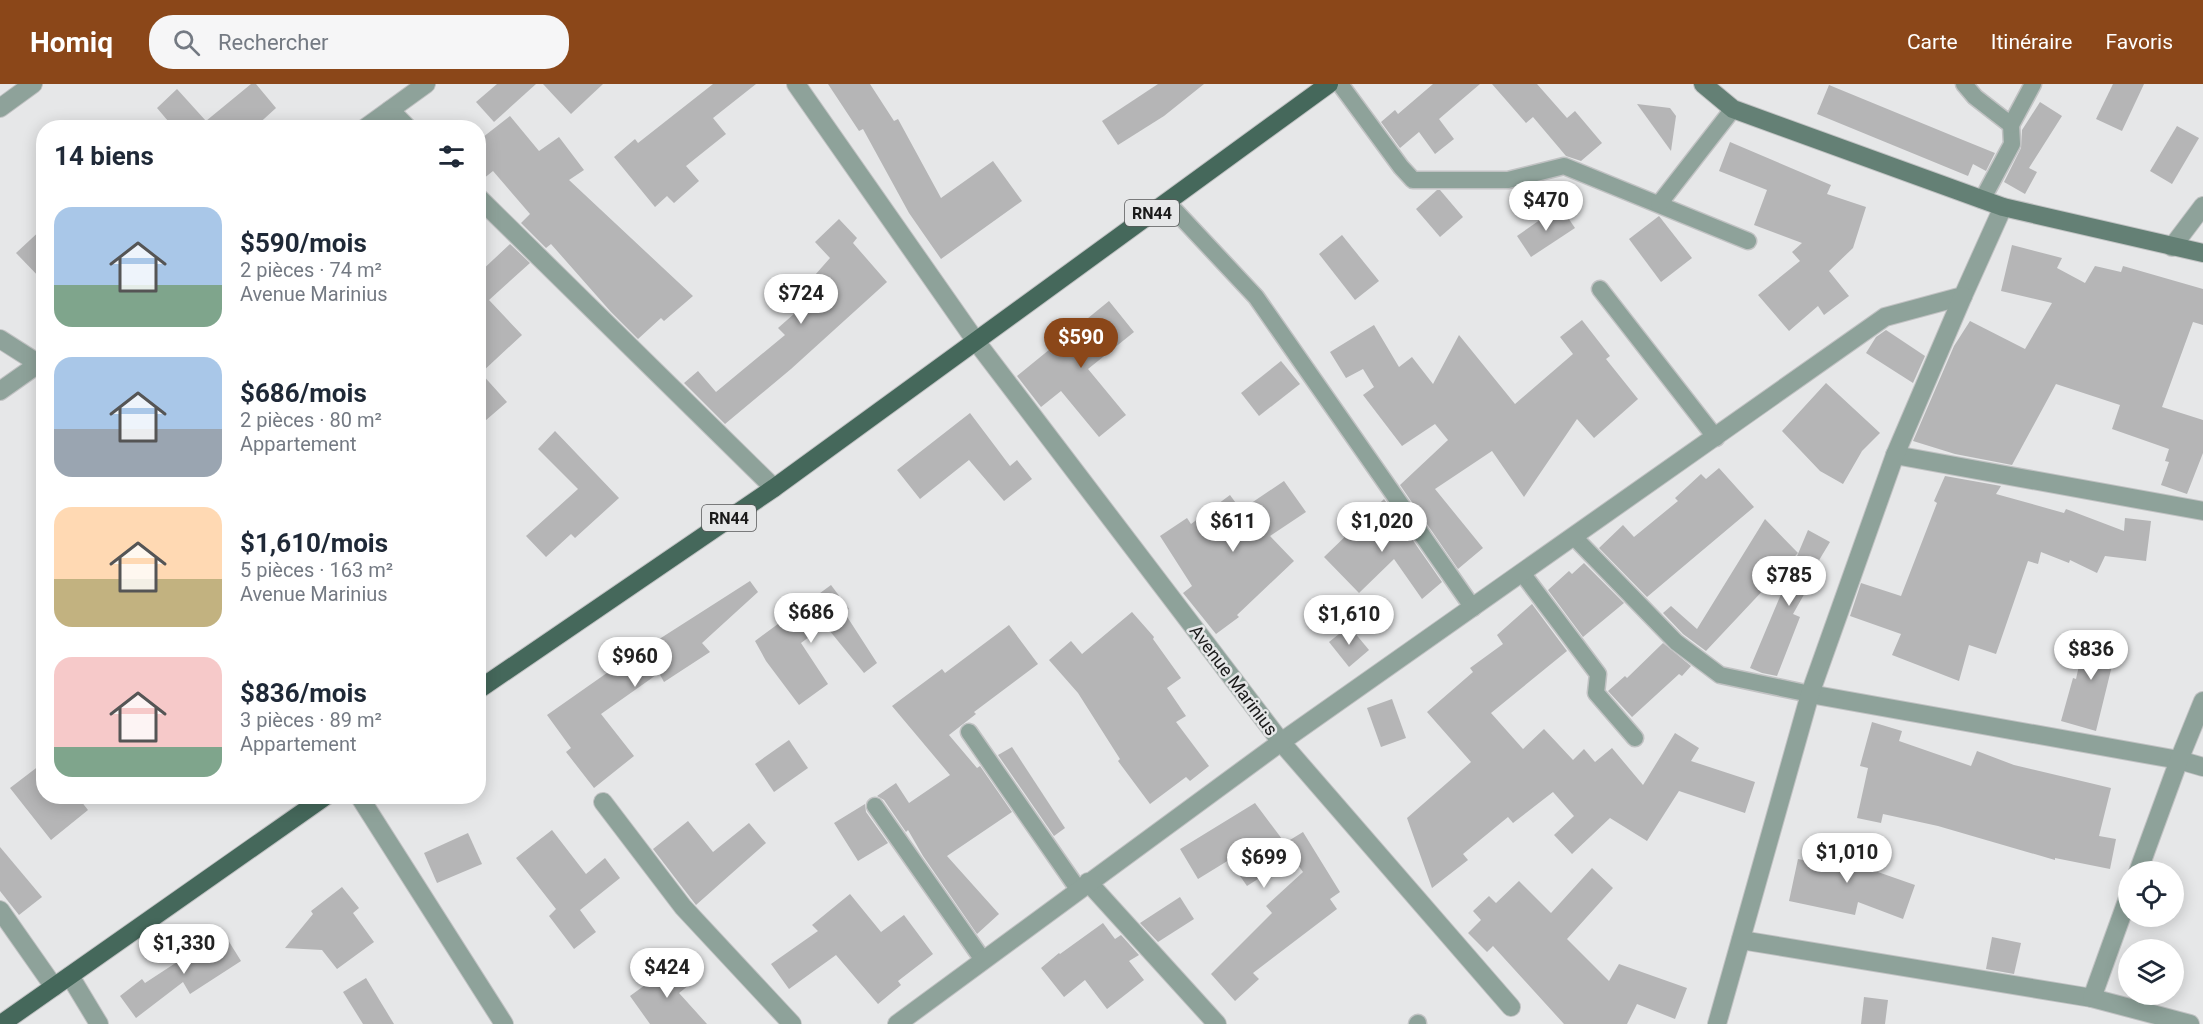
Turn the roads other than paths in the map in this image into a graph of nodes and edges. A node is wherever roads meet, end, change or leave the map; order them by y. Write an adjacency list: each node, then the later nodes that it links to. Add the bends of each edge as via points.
1 (33, 84): 9 (street)
2 (426, 84): 10 (street)
3 (796, 84): 27 (street, Avenue Marinius)
4 (1329, 84): 16 (main road, RN44)
5 (1340, 84): 17 (lane, via 1413,180 1508,180 1564,166)
6 (1703, 84): 11 (street)
7 (1965, 84): 14 (lane, via 1975,97)
8 (2033, 84): 14 (lane)
9 (0, 108)
10 (390, 110): 12 (street); 13 (street)
11 (1733, 110): 15 (street); 17 (lane)
12 (376, 120)
13 (400, 120)
14 (2012, 125): 15 (lane, via 2012,144)
15 (1982, 200): 20 (street)
16 (1167, 202): 27 (main road, RN44); 37 (lane, via 1256,297)
17 (1659, 204): 21 (lane)
18 (486, 205): 33 (street)
19 (2203, 206): 22 (street)
20 (2003, 207): 22 (street); 25 (street)
21 (1748, 241)
22 (2172, 248): 23 (street)
23 (2203, 253)
24 (1600, 289): 31 (lane)
25 (1963, 296): 31 (street, via 1885,317); 32 (street)
26 (0, 339): 28 (street)
27 (975, 340): 33 (main road, RN44); 43 (street, Avenue Marinius)
28 (36, 360)
29 (36, 368): 30 (street)
30 (0, 391)
31 (1716, 438): 35 (street)
32 (1895, 455): 34 (street); 39 (street)
33 (774, 488): 38 (main road, RN44)
34 (2203, 511)
35 (1574, 537): 36 (street); 39 (lane, via 1676,642 1720,675)
36 (1522, 573): 37 (street); 42 (lane, via 1598,674 1596,693)
37 (1473, 608): 43 (street)
38 (486, 685)
39 (1810, 694): 44 (street); 54 (street)
40 (2203, 701): 44 (street)
41 (969, 732): 51 (lane)
42 (1635, 738)
43 (1281, 742): 51 (street); 59 (street, Avenue Marinius)
44 (2178, 760): 45 (street); 50 (street)
45 (2203, 767)
46 (603, 802): 63 (street, via 683,907)
47 (315, 804): 56 (main road)
48 (364, 804): 62 (street)
49 (875, 806): 55 (lane)
50 (2142, 861)
51 (1083, 886): 55 (street); 65 (street)
52 (0, 910): 57 (street)
53 (2118, 926): 58 (street)
54 (1741, 940): 58 (street); 66 (street)
55 (983, 960): 64 (street)
56 (70, 976): 57 (main road); 61 (street)
57 (54, 987): 60 (main road)
58 (2092, 998): 67 (street)
59 (1511, 1007)
60 (1, 1024)
61 (99, 1024)
62 (504, 1024)
63 (792, 1024)
64 (897, 1024)
65 (1217, 1024)
66 (1717, 1024)
67 (2190, 1024)

